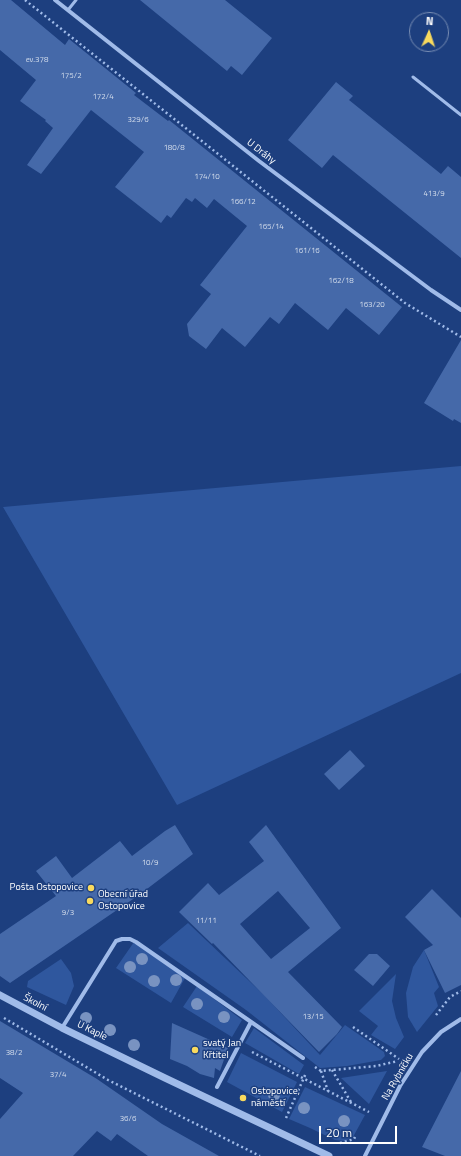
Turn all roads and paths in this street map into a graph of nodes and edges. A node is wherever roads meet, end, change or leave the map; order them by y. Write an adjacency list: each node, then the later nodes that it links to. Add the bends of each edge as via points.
1 (25, 0): 8 (path, via 405,303)
2 (55, 0): 4 (street, U Dráhy)
3 (76, 0): 4 (lane)
4 (68, 10): 7 (street, U Dráhy, via 259,161)
5 (413, 77): 6 (lane)
6 (461, 115)
7 (461, 310)
8 (461, 337)
9 (461, 991): 13 (path, via 450,997)
10 (0, 995): 16 (street, Školní)
11 (0, 1016): 32 (path, via 108,1080)
12 (461, 1019): 34 (street, Na Rybníčku, via 441,1032 422,1052 400,1086)
13 (432, 1020)
14 (251, 1022): 16 (street, U Kaple, via 136,942 122,939 116,941); 17 (street); 18 (street, U Kaple)
15 (353, 1027): 19 (path, via 400,1059)
16 (62, 1028): 33 (street, U Kaple)
17 (239, 1045): 24 (path); 25 (street)
18 (303, 1058): 20 (path)
19 (398, 1061): 21 (path); 22 (path)
20 (310, 1064): 23 (path); 24 (path)
21 (394, 1068)
22 (332, 1070): 23 (path); 27 (path)
23 (321, 1071): 26 (path)
24 (304, 1078): 26 (path); 29 (path, via 286,1118)
25 (218, 1087)
26 (328, 1091): 27 (path)
27 (352, 1103): 28 (path, via 369,1112)
28 (373, 1106)
29 (292, 1122)
30 (358, 1132): 31 (path, via 354,1139)
31 (338, 1143)
32 (260, 1156)
33 (329, 1156)
34 (365, 1156)

